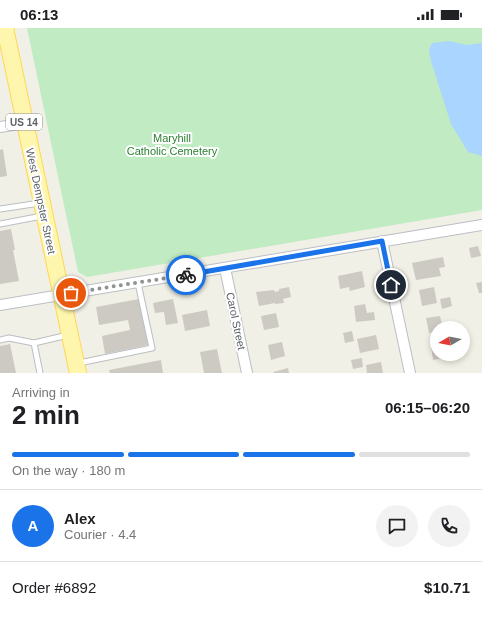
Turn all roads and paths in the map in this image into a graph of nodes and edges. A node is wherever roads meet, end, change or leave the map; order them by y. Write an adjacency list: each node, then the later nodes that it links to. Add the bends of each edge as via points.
1 (5, 28): 2 (main road, West Dempster Street / US 14)
2 (25, 123): 3 (street); 5 (main road, West Dempster Street / US 14)
3 (0, 127)
4 (0, 209): 5 (lane)
5 (43, 209): 6 (lane); 11 (main road, West Dempster Street / US 14)
6 (0, 224)
7 (482, 225): 8 (street)
8 (382, 241): 9 (street); 19 (street)
9 (225, 268): 10 (street); 18 (street, Carol Street)
10 (138, 282): 11 (street); 16 (lane, via 152,348)
11 (61, 295): 12 (street); 13 (main road, West Dempster Street / US 14)
12 (0, 305)
13 (70, 335): 15 (lane); 16 (main road, West Dempster Street / US 14)
14 (0, 340): 15 (lane, via 9,338)
15 (34, 343): 17 (lane)
16 (77, 368)
17 (40, 373)
18 (247, 373)
19 (410, 373)

